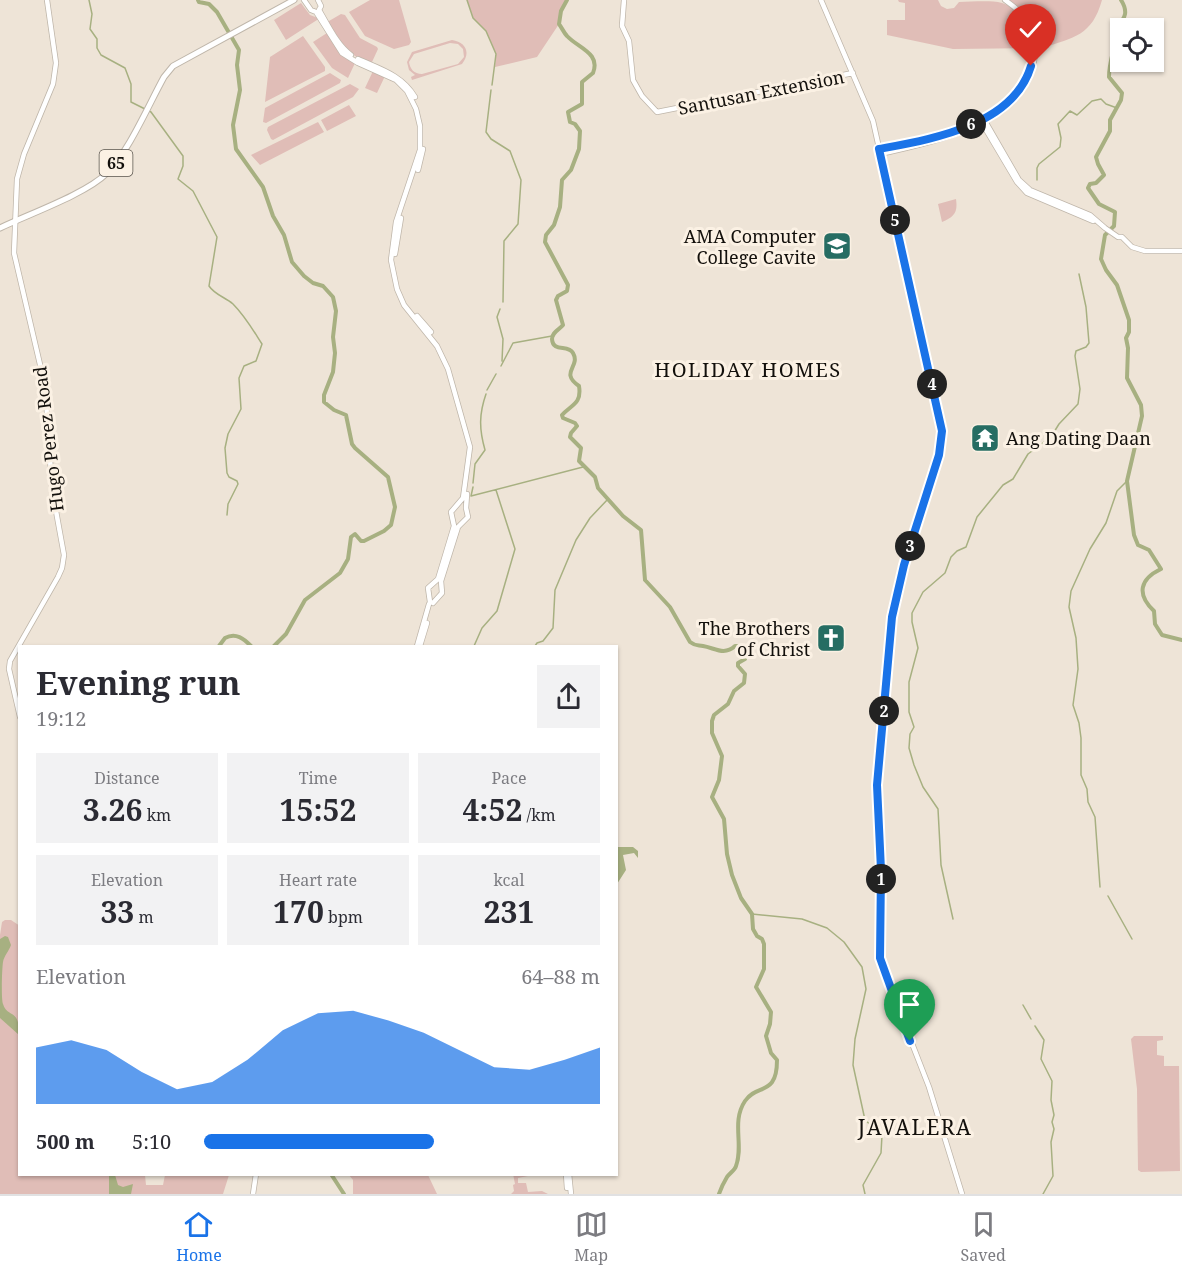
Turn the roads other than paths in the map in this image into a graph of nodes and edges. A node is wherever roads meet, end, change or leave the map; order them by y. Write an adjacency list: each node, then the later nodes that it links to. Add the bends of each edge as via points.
1 (47, 0): 13 (street, Hugo Perez Road, via 56,72 21,165)
2 (294, 0): 13 (main road, 65, via 173,66 117,161 99,181)
3 (304, 0): 8 (street, via 310,10)
4 (318, 0): 8 (street)
5 (624, 0): 10 (street, Santusan Extension, via 622,26 629,41 633,80 657,112)
6 (821, 0): 10 (street)
7 (1004, 0): 11 (street, via 1024,14 1031,25 1034,60 1021,90); 12 (street, via 1023,16 1032,33 1031,66 1019,89 1000,108 973,123)
8 (318, 11): 9 (street, via 342,53)
9 (372, 67): 16 (street, via 404,88 418,117 420,150 396,222 391,260 400,297 437,346 452,380 470,447); 17 (street, via 394,75 407,86 421,116 423,150 398,228 395,268 403,296 439,344 455,379 473,452)
10 (853, 74): 12 (street, via 873,121)
11 (983, 122): 12 (street, via 950,137); 15 (street, via 1024,185 1090,215 1132,247)
12 (880, 151): 31 (street, via 942,431 939,455 892,617 877,785 879,949)
13 (15, 221): 14 (main road, 65); 23 (street, Hugo Perez Road, via 14,257 42,374 52,489 64,555 58,577)
14 (0, 228)
15 (1182, 251)
16 (459, 506): 17 (street); 18 (street, via 451,512)
17 (466, 508): 19 (street, via 468,518)
18 (453, 521): 19 (street); 20 (street)
19 (460, 524): 21 (street)
20 (435, 584): 21 (street); 22 (street, via 428,588)
21 (441, 587): 22 (street, via 441,594)
22 (431, 601): 24 (street)
23 (19, 645)
24 (419, 645)
25 (18, 647): 26 (street, Hugo Perez Road, via 9,669)
26 (18, 708)
27 (256, 1176): 29 (street)
28 (568, 1176): 30 (street)
29 (253, 1194)
30 (569, 1194)
31 (962, 1194)

